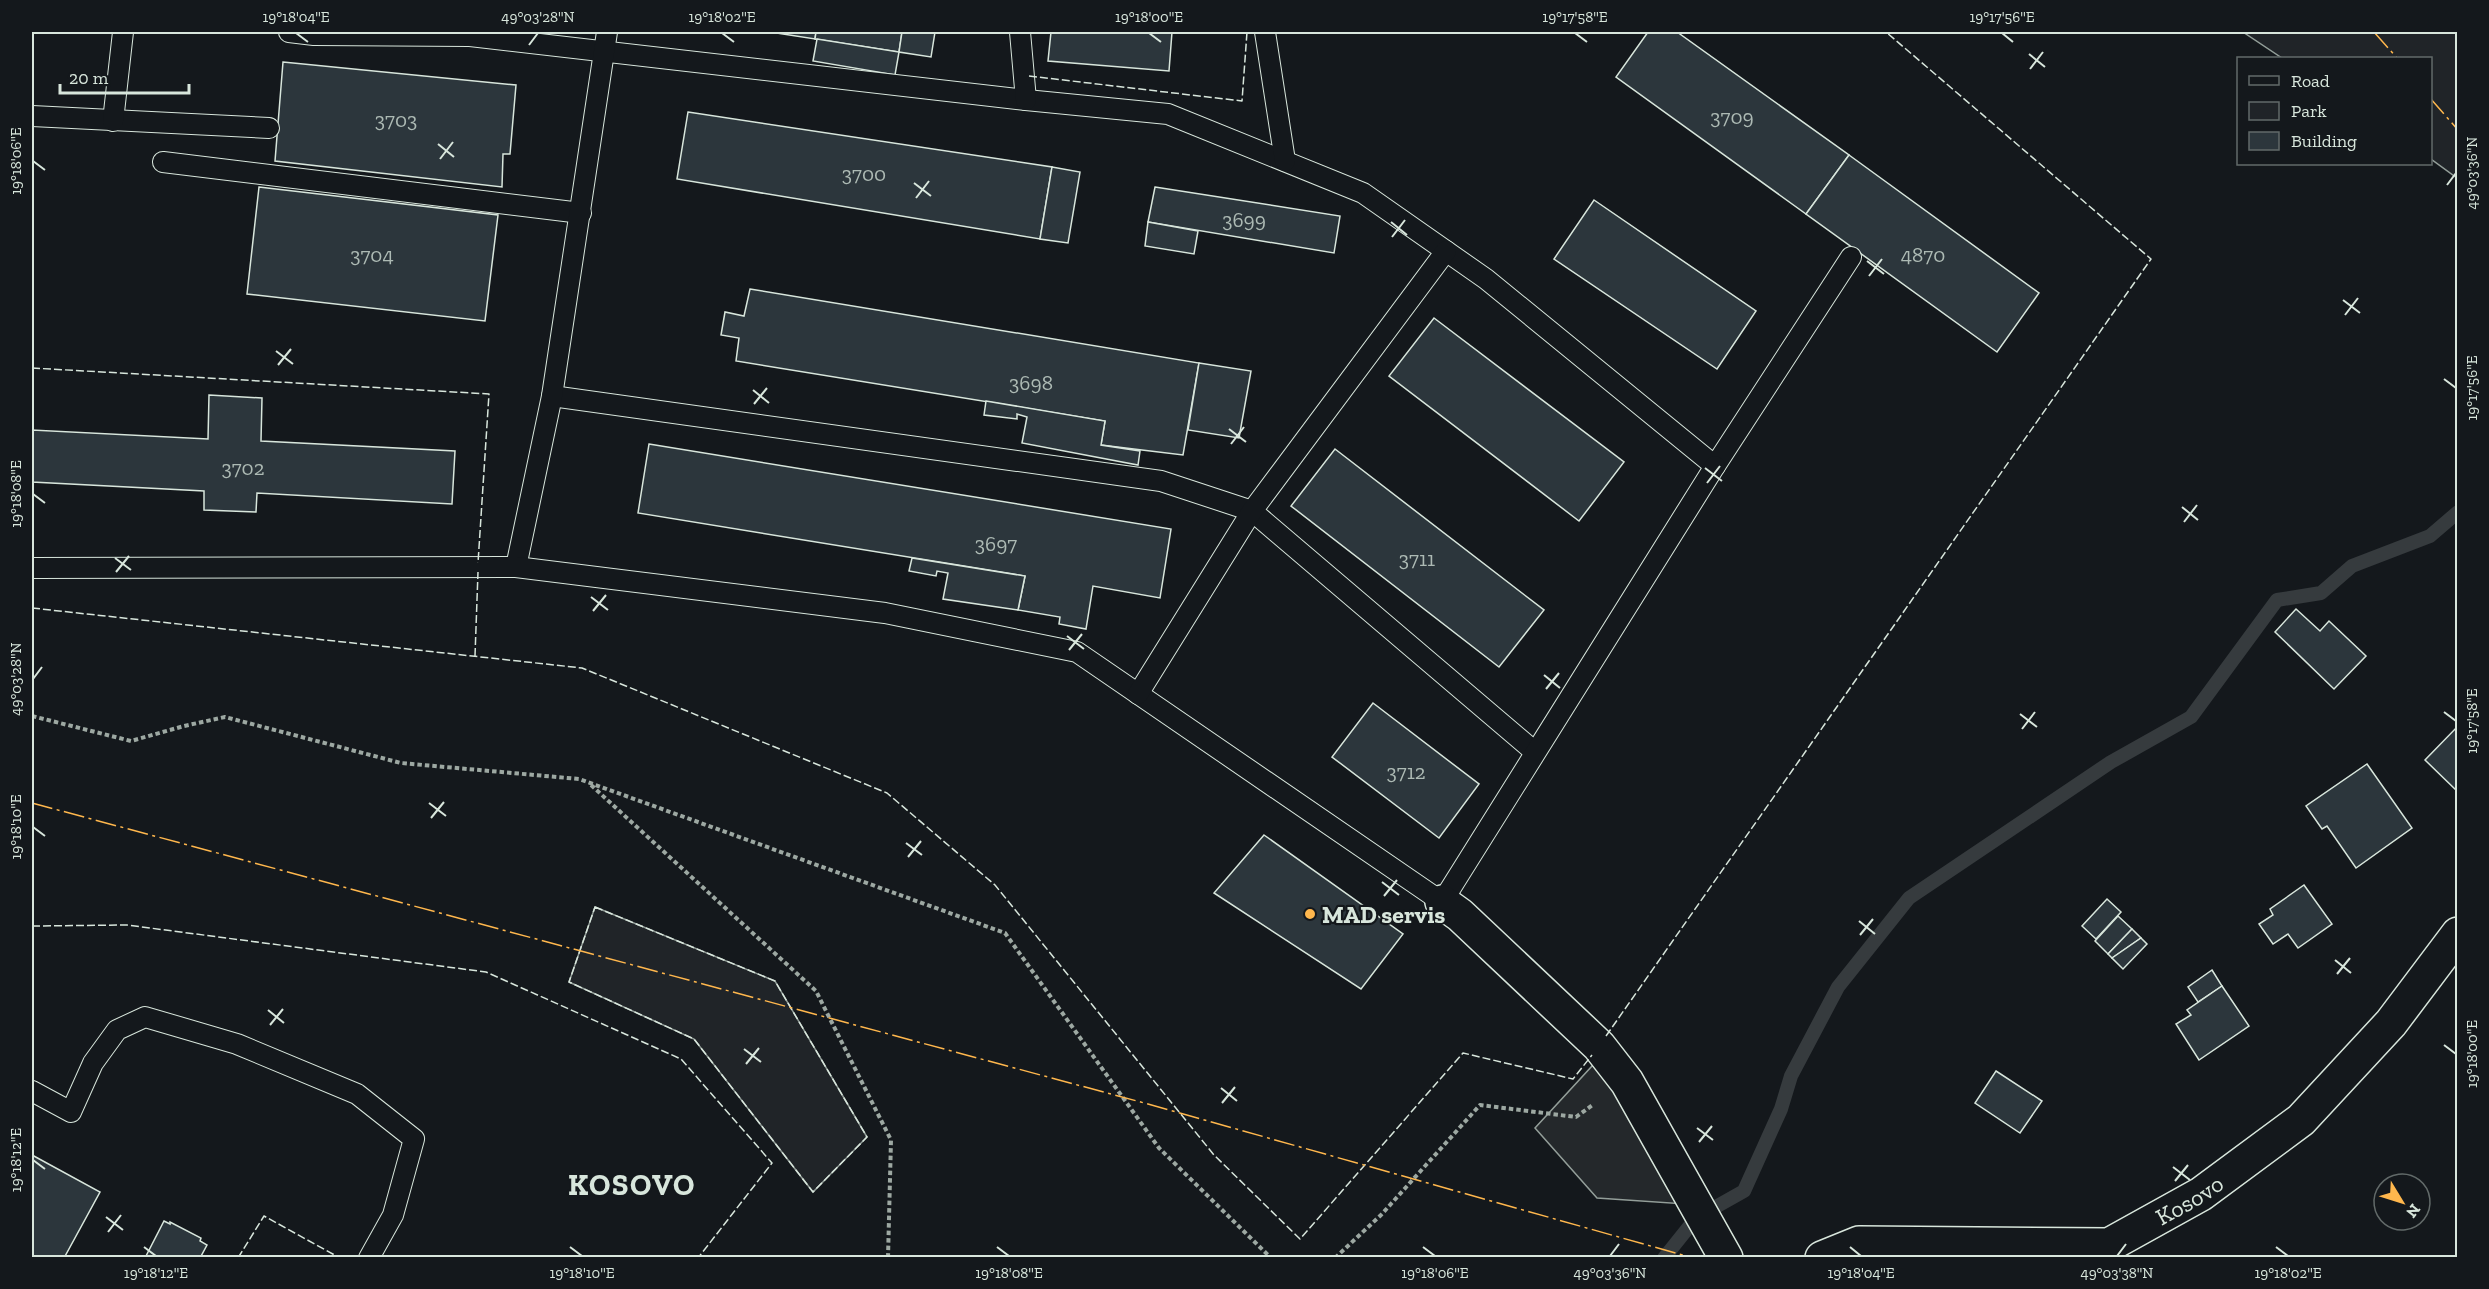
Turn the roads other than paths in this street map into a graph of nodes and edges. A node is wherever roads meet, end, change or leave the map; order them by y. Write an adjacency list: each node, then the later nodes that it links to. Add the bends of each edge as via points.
1 (123, 32): 9 (lane)
2 (288, 32): 6 (lane, via 470,36)
3 (607, 32): 6 (lane)
4 (1020, 32): 7 (lane)
5 (1265, 32): 11 (lane)
6 (606, 52): 7 (lane); 13 (lane)
7 (1026, 100): 11 (lane, via 1168,114)
8 (32, 116): 9 (lane)
9 (113, 121): 10 (lane)
10 (269, 128)
11 (1284, 161): 14 (lane, via 1363,193)
12 (163, 162): 13 (lane)
13 (580, 213): 16 (lane)
14 (1446, 250): 17 (lane); 18 (lane)
15 (1851, 257): 17 (lane)
16 (552, 396): 18 (lane, via 1161,481); 19 (lane)
17 (1715, 466): 22 (lane)
18 (1252, 511): 21 (lane); 22 (lane)
19 (516, 567): 20 (lane); 21 (lane, via 885,613 1077,652)
20 (32, 568)
21 (1138, 694): 23 (lane)
22 (1535, 752): 23 (lane)
23 (1442, 902): 27 (street, via 1599,1046 1627,1082)
24 (2457, 934): 28 (street, Kosovo, via 2391,1023 2301,1120 2202,1194 2109,1245 1859,1243)
25 (32, 1091): 26 (lane, via 70,1112 93,1063 117,1030 145,1017 237,1044 357,1094 414,1139 393,1215)
26 (369, 1257)
27 (1726, 1257)
28 (1822, 1257)

